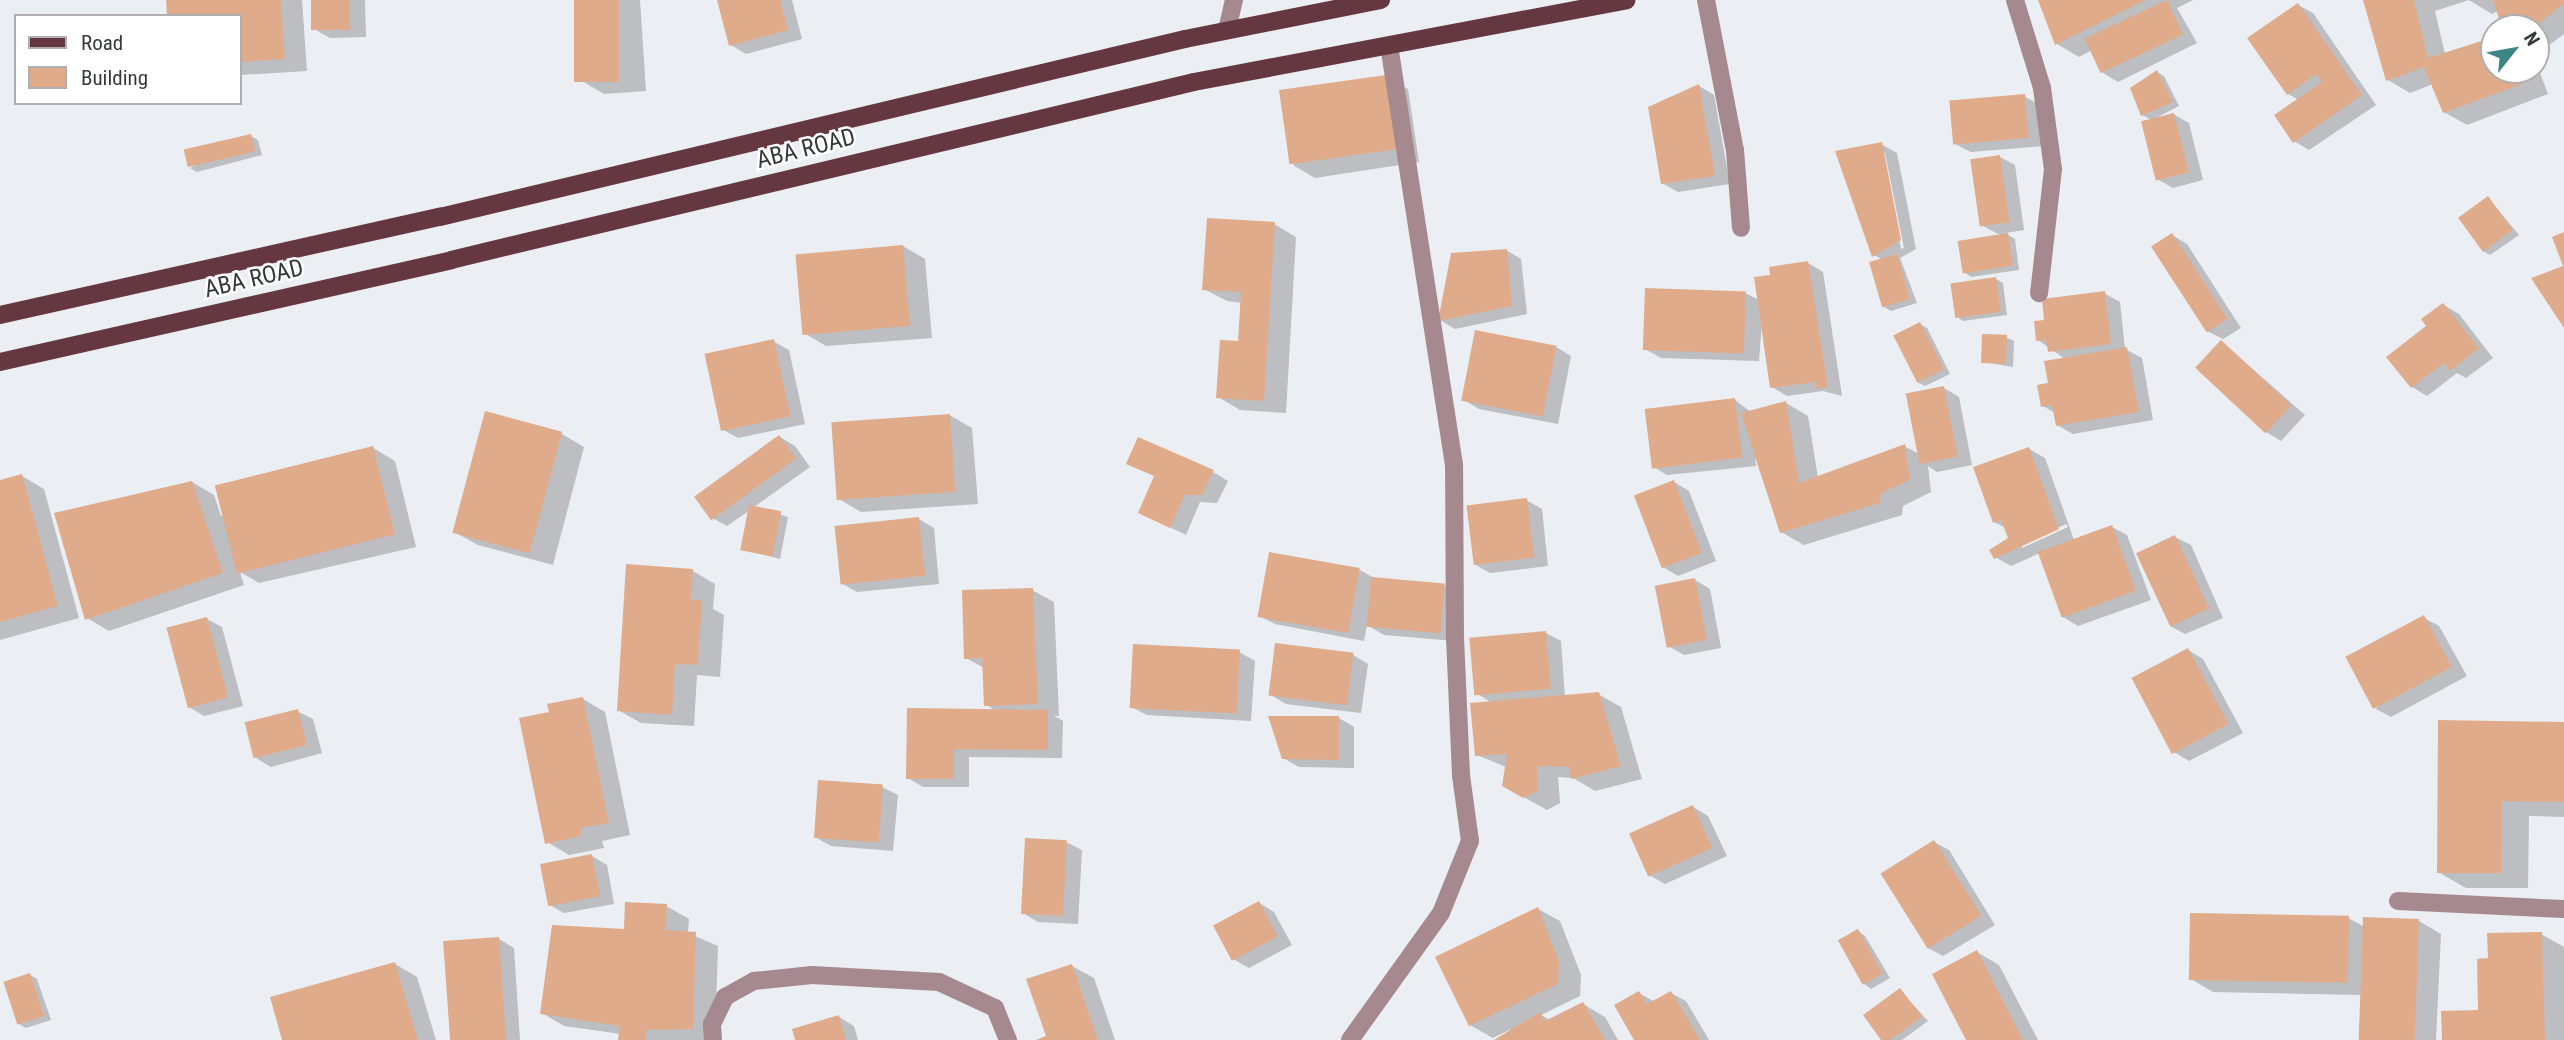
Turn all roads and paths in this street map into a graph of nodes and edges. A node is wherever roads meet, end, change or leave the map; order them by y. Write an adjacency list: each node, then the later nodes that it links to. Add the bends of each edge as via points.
1 (1234, 0): 6 (street)
2 (1381, 0): 6 (main road, ABA ROAD)
3 (1626, 0): 7 (main road, ABA ROAD)
4 (1706, 0): 8 (street, via 1735,150)
5 (2015, 0): 9 (street, via 2042,88 2053,169)
6 (1227, 30): 10 (main road, ABA ROAD, via 454,214)
7 (1389, 46): 11 (main road, ABA ROAD, via 1194,82 465,257); 16 (street, via 1454,465 1456,667 1469,841 1441,914)
8 (1741, 228)
9 (2039, 293)
10 (0, 315)
11 (0, 362)
12 (2398, 901): 13 (street)
13 (2564, 909)
14 (713, 1040): 15 (street, via 712,1024 726,997 754,981 812,975 939,982 995,1008)
15 (1008, 1040)
16 (1350, 1040)

